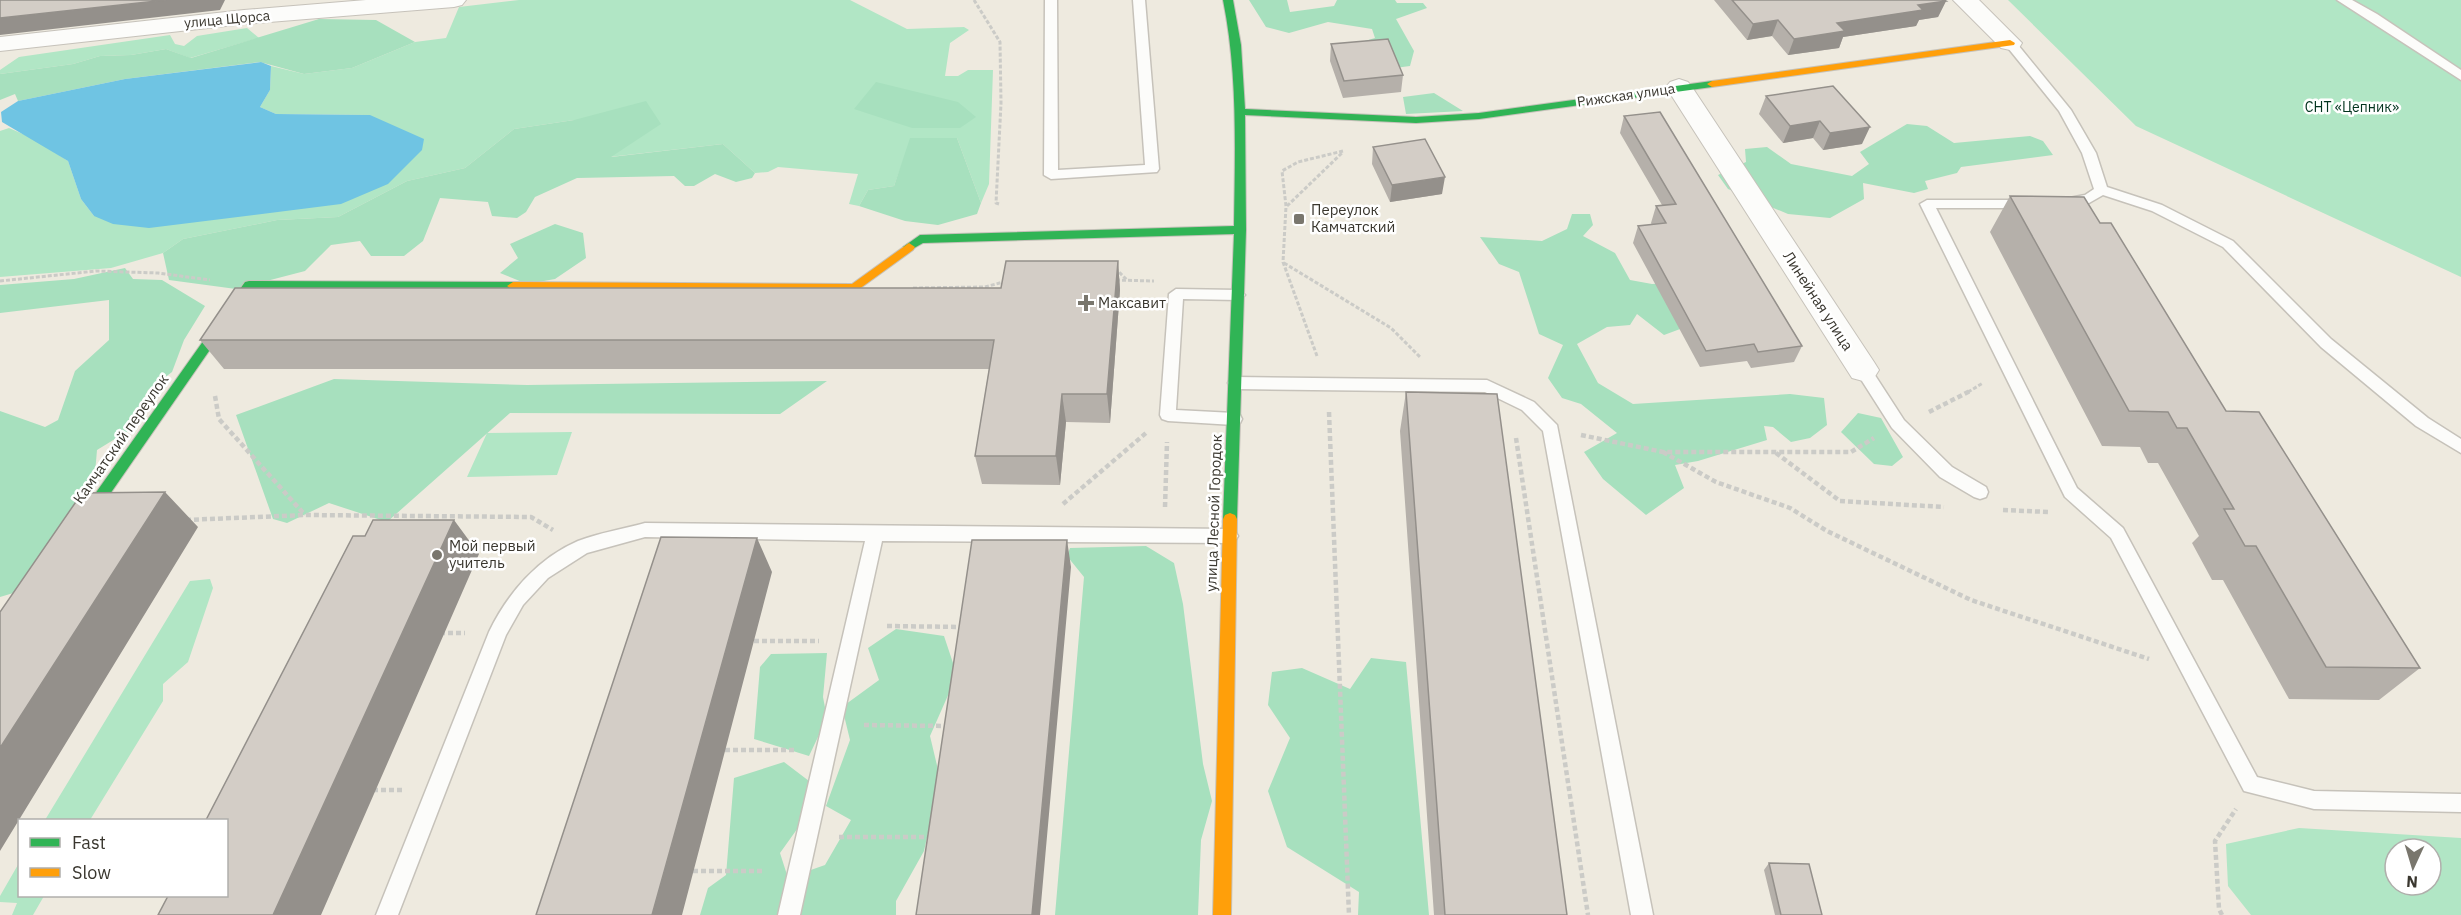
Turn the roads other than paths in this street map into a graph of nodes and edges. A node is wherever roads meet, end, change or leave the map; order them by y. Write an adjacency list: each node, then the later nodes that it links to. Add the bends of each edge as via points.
1 (454, 0): 7 (street, улица Щорса)
2 (1051, 0): 3 (lane, via 1051,175 1152,169)
3 (1139, 0)
4 (1228, 0): 12 (street, улица Лесной Городок, via 1236,33)
5 (1965, 0): 8 (street)
6 (2343, 0): 10 (lane)
7 (248, 8): 9 (street, улица Щорса)
8 (2010, 43): 11 (street, Рижская улица); 13 (lane, via 2065,110 2089,153)
9 (0, 44)
10 (2461, 76)
11 (1679, 87): 12 (street, Рижская улица, via 1479,116 1416,120); 16 (street, Линейная улица)
12 (1240, 112): 14 (street, улица Лесной Городок)
13 (2101, 190): 19 (lane, via 2157,208 2228,244 2326,343 2422,422); 24 (lane, via 2089,199 2055,204 1927,204 2071,492 2117,533 2251,785 2314,800)
14 (1240, 230): 15 (street, улица Лесной Городок); 23 (street, Камчатский переулок, via 920,239 855,288 249,285)
15 (1238, 295): 17 (street, улица Лесной Городок); 18 (lane, via 1176,294 1168,415)
16 (1863, 370): 20 (lane, Линейная улица, via 1898,424 1946,472)
17 (1236, 383): 18 (street, улица Лесной Городок); 28 (lane, via 1488,386 1528,406 1551,429)
18 (1234, 419): 22 (street, улица Лесной Городок)
19 (2461, 447)
20 (1980, 492)
21 (875, 534): 22 (lane); 25 (lane, via 645,530 582,547 543,573 517,600 498,632); 26 (lane)
22 (1229, 536): 27 (street, улица Лесной Городок)
23 (71, 540)
24 (2461, 803)
25 (387, 915)
26 (789, 915)
27 (1222, 915)
28 (1642, 915)

